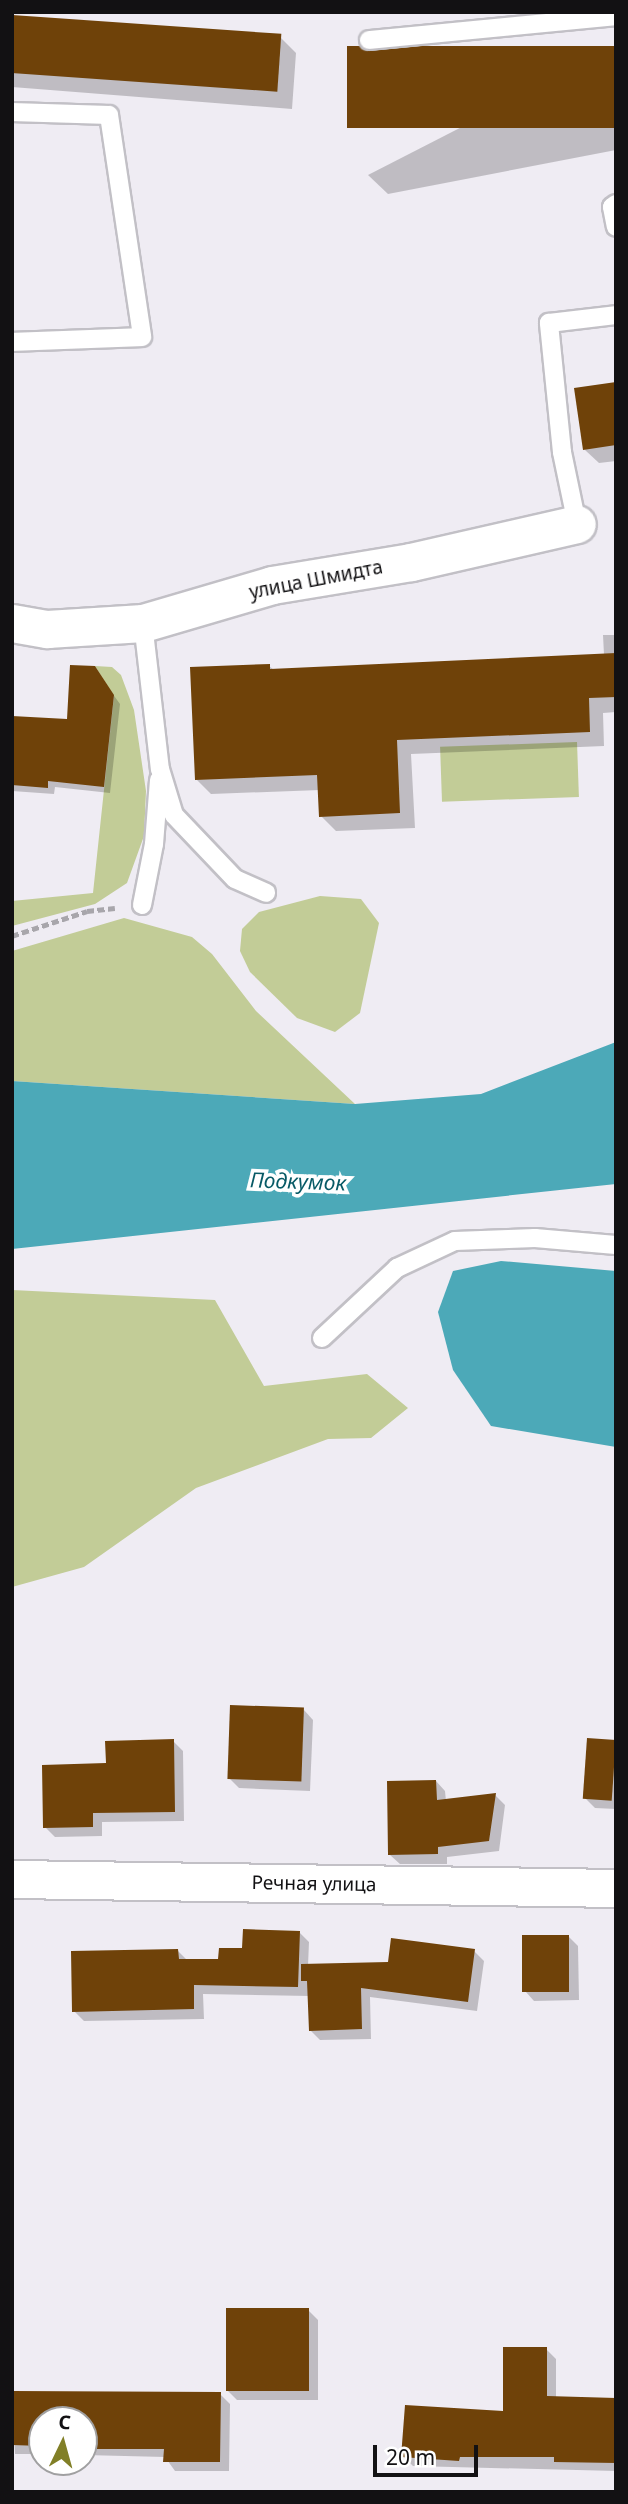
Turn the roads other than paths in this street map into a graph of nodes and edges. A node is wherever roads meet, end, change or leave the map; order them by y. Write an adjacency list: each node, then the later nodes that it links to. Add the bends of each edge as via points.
1 (616, 16): 2 (lane)
2 (369, 40)
3 (12, 112): 7 (lane, via 109,114 142,337)
4 (616, 204): 5 (lane, via 612,207)
5 (616, 227)
6 (616, 315): 8 (lane, via 549,323 562,452)
7 (12, 342)
8 (577, 524): 9 (street, улица Шмидта, via 411,562 272,585)
9 (143, 623): 10 (street, улица Шмидта, via 47,629); 11 (lane)
10 (12, 624)
11 (160, 769): 12 (lane, via 174,815 210,859 235,879); 13 (lane, via 154,844)
12 (266, 893)
13 (142, 905)
14 (616, 1245): 15 (lane, via 535,1238 455,1241 397,1268)
15 (322, 1338)
16 (12, 1879): 17 (street, Речная улица)
17 (616, 1888)

